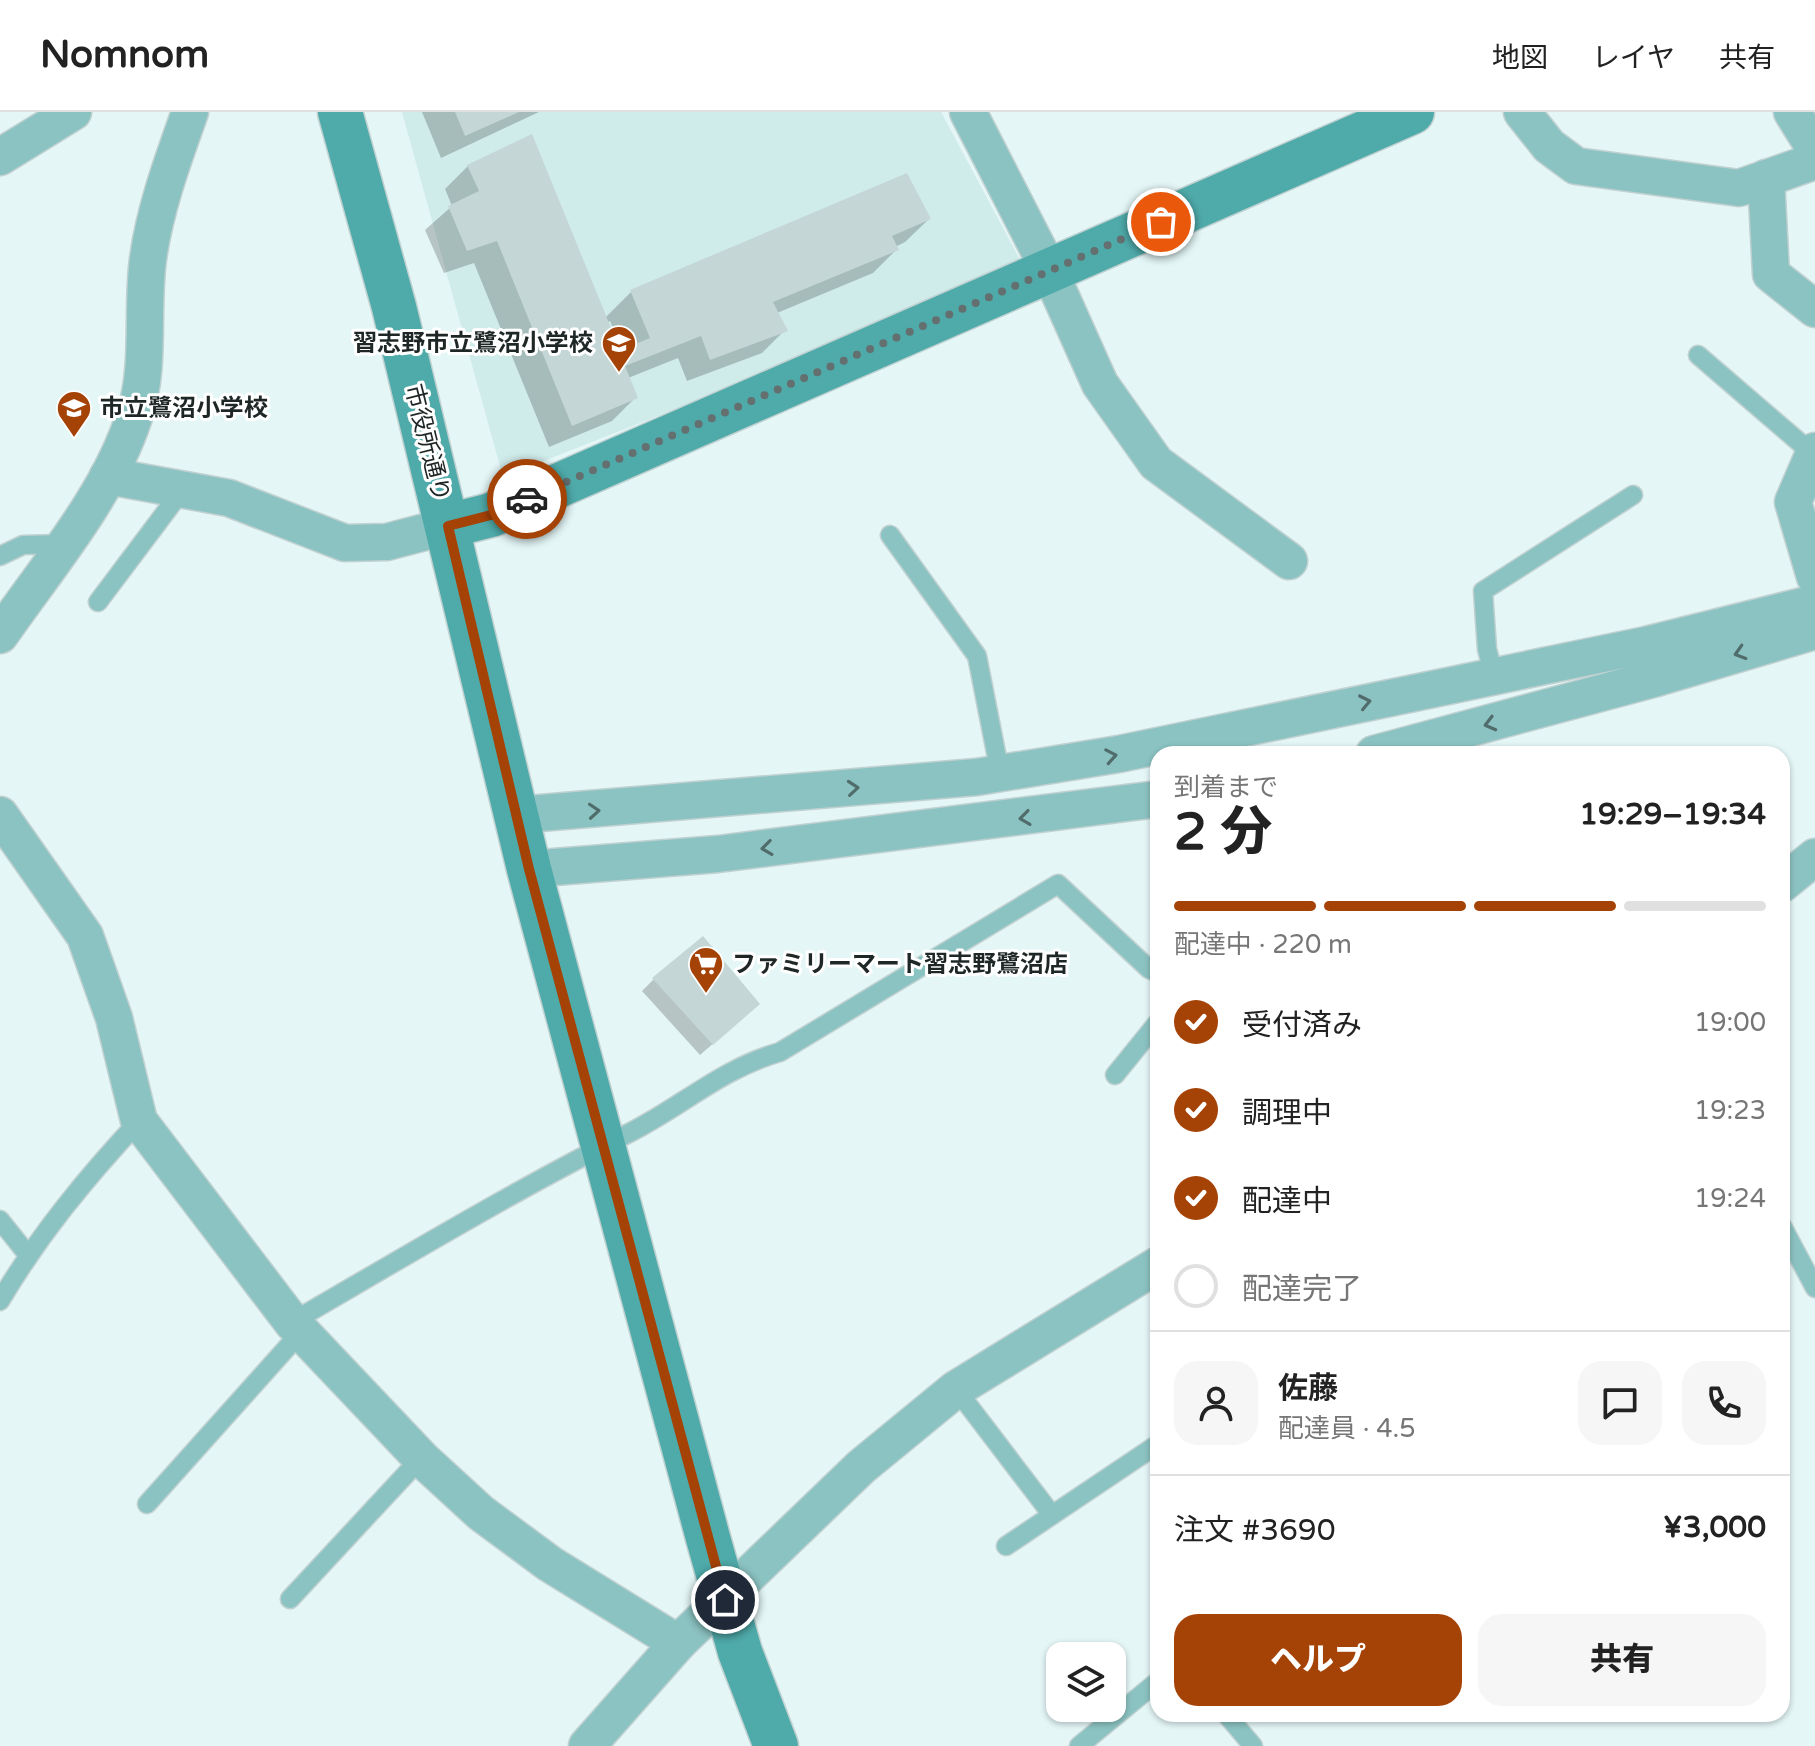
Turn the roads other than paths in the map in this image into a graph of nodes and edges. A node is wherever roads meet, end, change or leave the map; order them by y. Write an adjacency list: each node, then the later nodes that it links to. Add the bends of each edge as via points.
1 (73, 112): 9 (street)
2 (190, 112): 16 (street, via 163,188 148,259 135,416)
3 (340, 112): 19 (street, 市役所通り)
4 (968, 112): 12 (street)
5 (1412, 112): 12 (street)
6 (1522, 112): 11 (street, via 1549,146 1576,166 1739,188)
7 (1792, 112): 8 (street)
8 (1815, 149)
9 (0, 157)
10 (1815, 161): 11 (street)
11 (1766, 178): 13 (street, via 1771,274)
12 (1049, 270): 19 (street, via 491,515); 23 (street, via 1100,384 1156,463)
13 (1815, 309)
14 (1698, 355): 15 (lane)
15 (1814, 453): 24 (street, via 1793,502)
16 (108, 476): 17 (street); 21 (street)
17 (183, 488): 19 (street, via 229,498 345,543 387,542); 25 (lane)
18 (1633, 495): 29 (lane, via 1483,591)
19 (448, 526): 36 (street, 市役所通り)
20 (890, 535): 33 (lane, via 977,656)
21 (63, 544): 22 (lane, via 23,545); 28 (street)
22 (0, 556)
23 (1289, 561)
24 (1815, 577)
25 (98, 602)
26 (1815, 603): 29 (street)
27 (1815, 631): 31 (street, one-way to 31)
28 (0, 635)
29 (1494, 676): 30 (street, one-way to 29)
30 (1157, 746)
31 (1407, 746)
32 (1150, 748): 33 (street, one-way to 32)
33 (1000, 773): 36 (street, one-way to 33)
34 (1150, 800): 38 (street, one-way to 38, via 718,854)
35 (0, 815): 43 (street, via 85,936 114,1018)
36 (516, 815): 38 (street, 市役所通り)
37 (1815, 857): 39 (street)
38 (529, 869): 44 (street, 市役所通り)
39 (1790, 877)
40 (1150, 969): 44 (lane, via 1058,884 780,1052 743,1063)
41 (1150, 1032): 42 (lane)
42 (1115, 1075)
43 (139, 1121): 47 (lane, via 79,1185); 51 (street)
44 (603, 1144): 51 (lane); 59 (street, 市役所通り)
45 (0, 1220): 47 (lane)
46 (1790, 1241): 49 (lane)
47 (28, 1255): 50 (lane)
48 (1150, 1270): 52 (street)
49 (1815, 1288)
50 (0, 1301)
51 (297, 1327): 54 (street); 55 (lane)
52 (956, 1389): 56 (lane); 59 (street, via 861,1467)
53 (1150, 1449): 56 (lane)
54 (421, 1458): 58 (lane); 60 (street, via 481,1513 550,1564)
55 (147, 1504)
56 (1052, 1515): 57 (lane)
57 (1006, 1546)
58 (290, 1599)
59 (725, 1600): 60 (street); 64 (street, 市役所通り)
60 (678, 1643): 63 (street)
61 (1150, 1688): 65 (lane)
62 (1233, 1722): 66 (lane)
63 (587, 1746)
64 (776, 1746)
65 (1079, 1746)
66 (1253, 1746)

